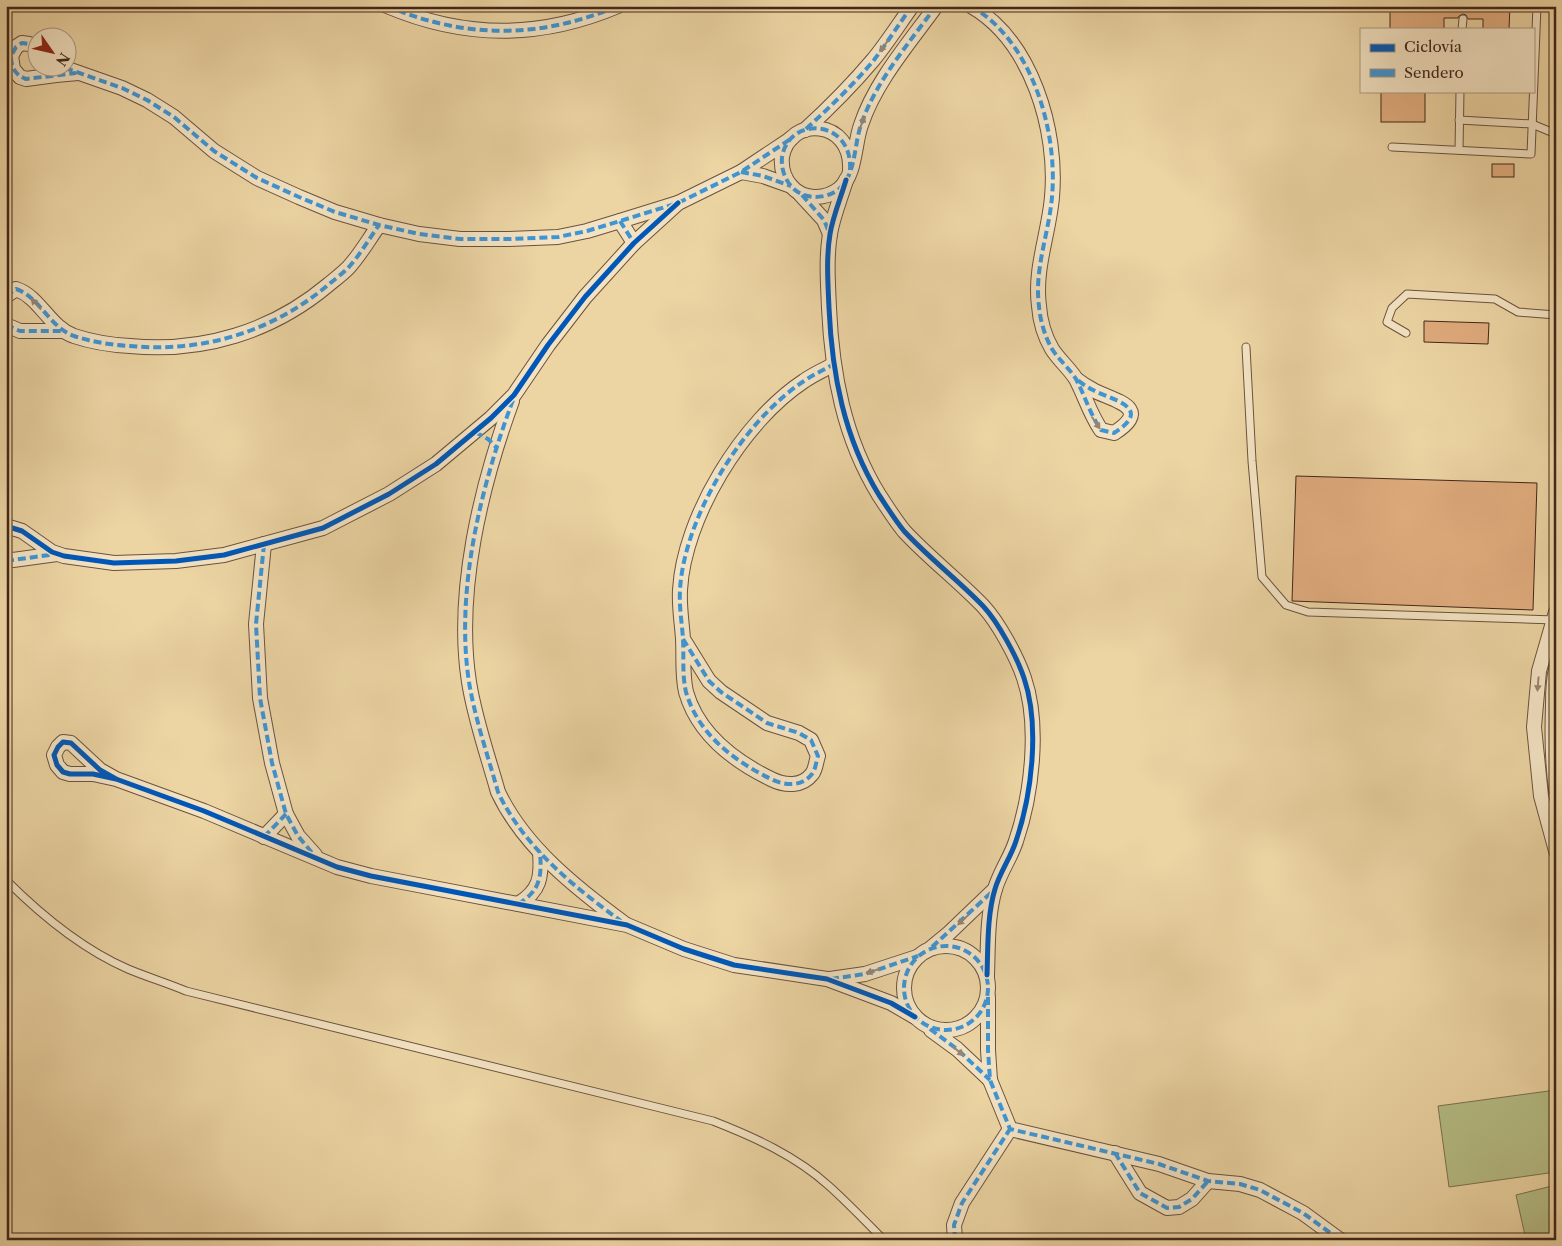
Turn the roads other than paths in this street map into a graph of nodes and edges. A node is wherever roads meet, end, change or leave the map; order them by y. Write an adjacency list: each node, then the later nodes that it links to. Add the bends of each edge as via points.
1 (387, 6): 2 (street, via 433,23 510,31 561,26)
2 (618, 6)
3 (912, 6): 20 (street, one-way to 20, via 856,80)
4 (936, 6): 26 (street, one-way to 4, via 861,124 873,98)
5 (971, 6): 40 (street, via 994,23 1013,46 1031,78 1050,130 1052,198 1042,254 1038,304 1052,349)
6 (1537, 6): 9 (lane)
7 (1463, 18): 8 (lane)
8 (1462, 28)
9 (1535, 33): 14 (lane)
10 (28, 44): 15 (street, via 16,47 11,56 13,69 20,77)
11 (78, 72): 13 (street)
12 (78, 73): 13 (street)
13 (81, 73): 30 (street, via 147,100 174,117 214,151 257,178 335,212)
14 (1534, 74)
15 (32, 78)
16 (1460, 92): 18 (lane)
17 (1533, 92): 19 (lane)
18 (1459, 120): 19 (lane); 24 (lane)
19 (1532, 124): 21 (lane); 24 (lane, via 1531,154)
20 (804, 130): 22 (street); 26 (street, via 825,129 843,140 851,159)
21 (1556, 134)
22 (792, 138): 25 (street); 27 (street, via 782,157 782,167 785,178)
23 (1392, 147): 24 (lane)
24 (1459, 150)
25 (741, 172): 27 (street, via 763,176); 28 (street)
26 (848, 175): 27 (street, via 840,188 831,194 810,197); 31 (street)
27 (796, 190): 31 (street, via 815,208)
28 (678, 203): 29 (street); 32 (street)
29 (620, 221): 30 (street, via 558,237 509,239 452,238); 32 (street)
30 (379, 225): 36 (street, via 348,268 318,294 283,317 250,332 216,342 148,348 91,341)
31 (830, 234): 39 (street, via 828,286)
32 (634, 243): 41 (street, via 585,296)
33 (6, 296): 36 (street, one-way to 33, via 24,292 16,288)
34 (1556, 315): 37 (lane, via 1518,312 1495,300 1407,294 1392,308 1386,322)
35 (6, 326): 36 (street, via 20,331)
36 (64, 331)
37 (1406, 334)
38 (1246, 347): 48 (lane, via 1262,577 1286,604 1308,612)
39 (834, 364): 49 (street, via 804,381 763,417 710,490 684,560 680,590); 59 (street, via 848,429 872,482 905,531 985,608 1024,678 1030,700 1032,763 1016,841)
40 (1076, 379)
41 (514, 395): 42 (street); 43 (street)
42 (475, 432): 43 (street); 45 (street, via 436,464 390,494 324,528)
43 (497, 448): 56 (street, via 471,558 464,631 469,683 498,792 506,809)
44 (6, 528): 46 (street, via 10,526 22,531)
45 (264, 544): 46 (street, via 224,555 176,561 114,563); 53 (street, via 256,624 260,698 272,763)
46 (58, 554): 47 (street)
47 (6, 559)
48 (1555, 617): 55 (street, one-way to 55, via 1539,672 1534,726 1541,796)
49 (683, 639): 49 (street, via 686,692 697,718 723,749 780,783 797,784 813,773 818,756 811,740 767,723 721,692 709,681)
50 (1556, 669): 52 (street, via 1552,731)
51 (116, 779): 54 (street)
52 (1556, 789)
53 (286, 814): 54 (street); 57 (street, via 298,836)
54 (264, 837): 57 (street)
55 (1556, 851)
56 (540, 852): 60 (street, via 539,883 528,898); 61 (street, via 592,899)
57 (317, 858): 60 (street, via 371,876)
58 (6, 880): 71 (lane, via 44,916 84,945 126,968 186,990 712,1121 742,1132 788,1156 828,1185)
59 (995, 889): 62 (street, one-way to 62); 63 (street)
60 (518, 904): 61 (street)
61 (627, 925): 64 (street, via 684,949 734,965)
62 (924, 953): 63 (street, via 942,946 954,946 975,956); 64 (street, one-way to 64, via 865,974); 66 (street, via 910,967 905,979 908,1007)
63 (987, 975): 65 (street)
64 (827, 979): 66 (street, via 891,1003)
65 (988, 996): 66 (street, via 975,1020 963,1027 937,1030); 67 (street)
66 (919, 1021): 67 (street, one-way to 67)
67 (990, 1080): 68 (street)
68 (1010, 1129): 69 (street); 72 (street, via 962,1203 954,1225)
69 (1115, 1153): 70 (street); 70 (street, via 1140,1193 1167,1208 1179,1207)
70 (1208, 1181): 73 (street, via 1240,1184 1260,1190 1303,1213)
71 (884, 1240)
72 (955, 1240)
73 (1340, 1240)

